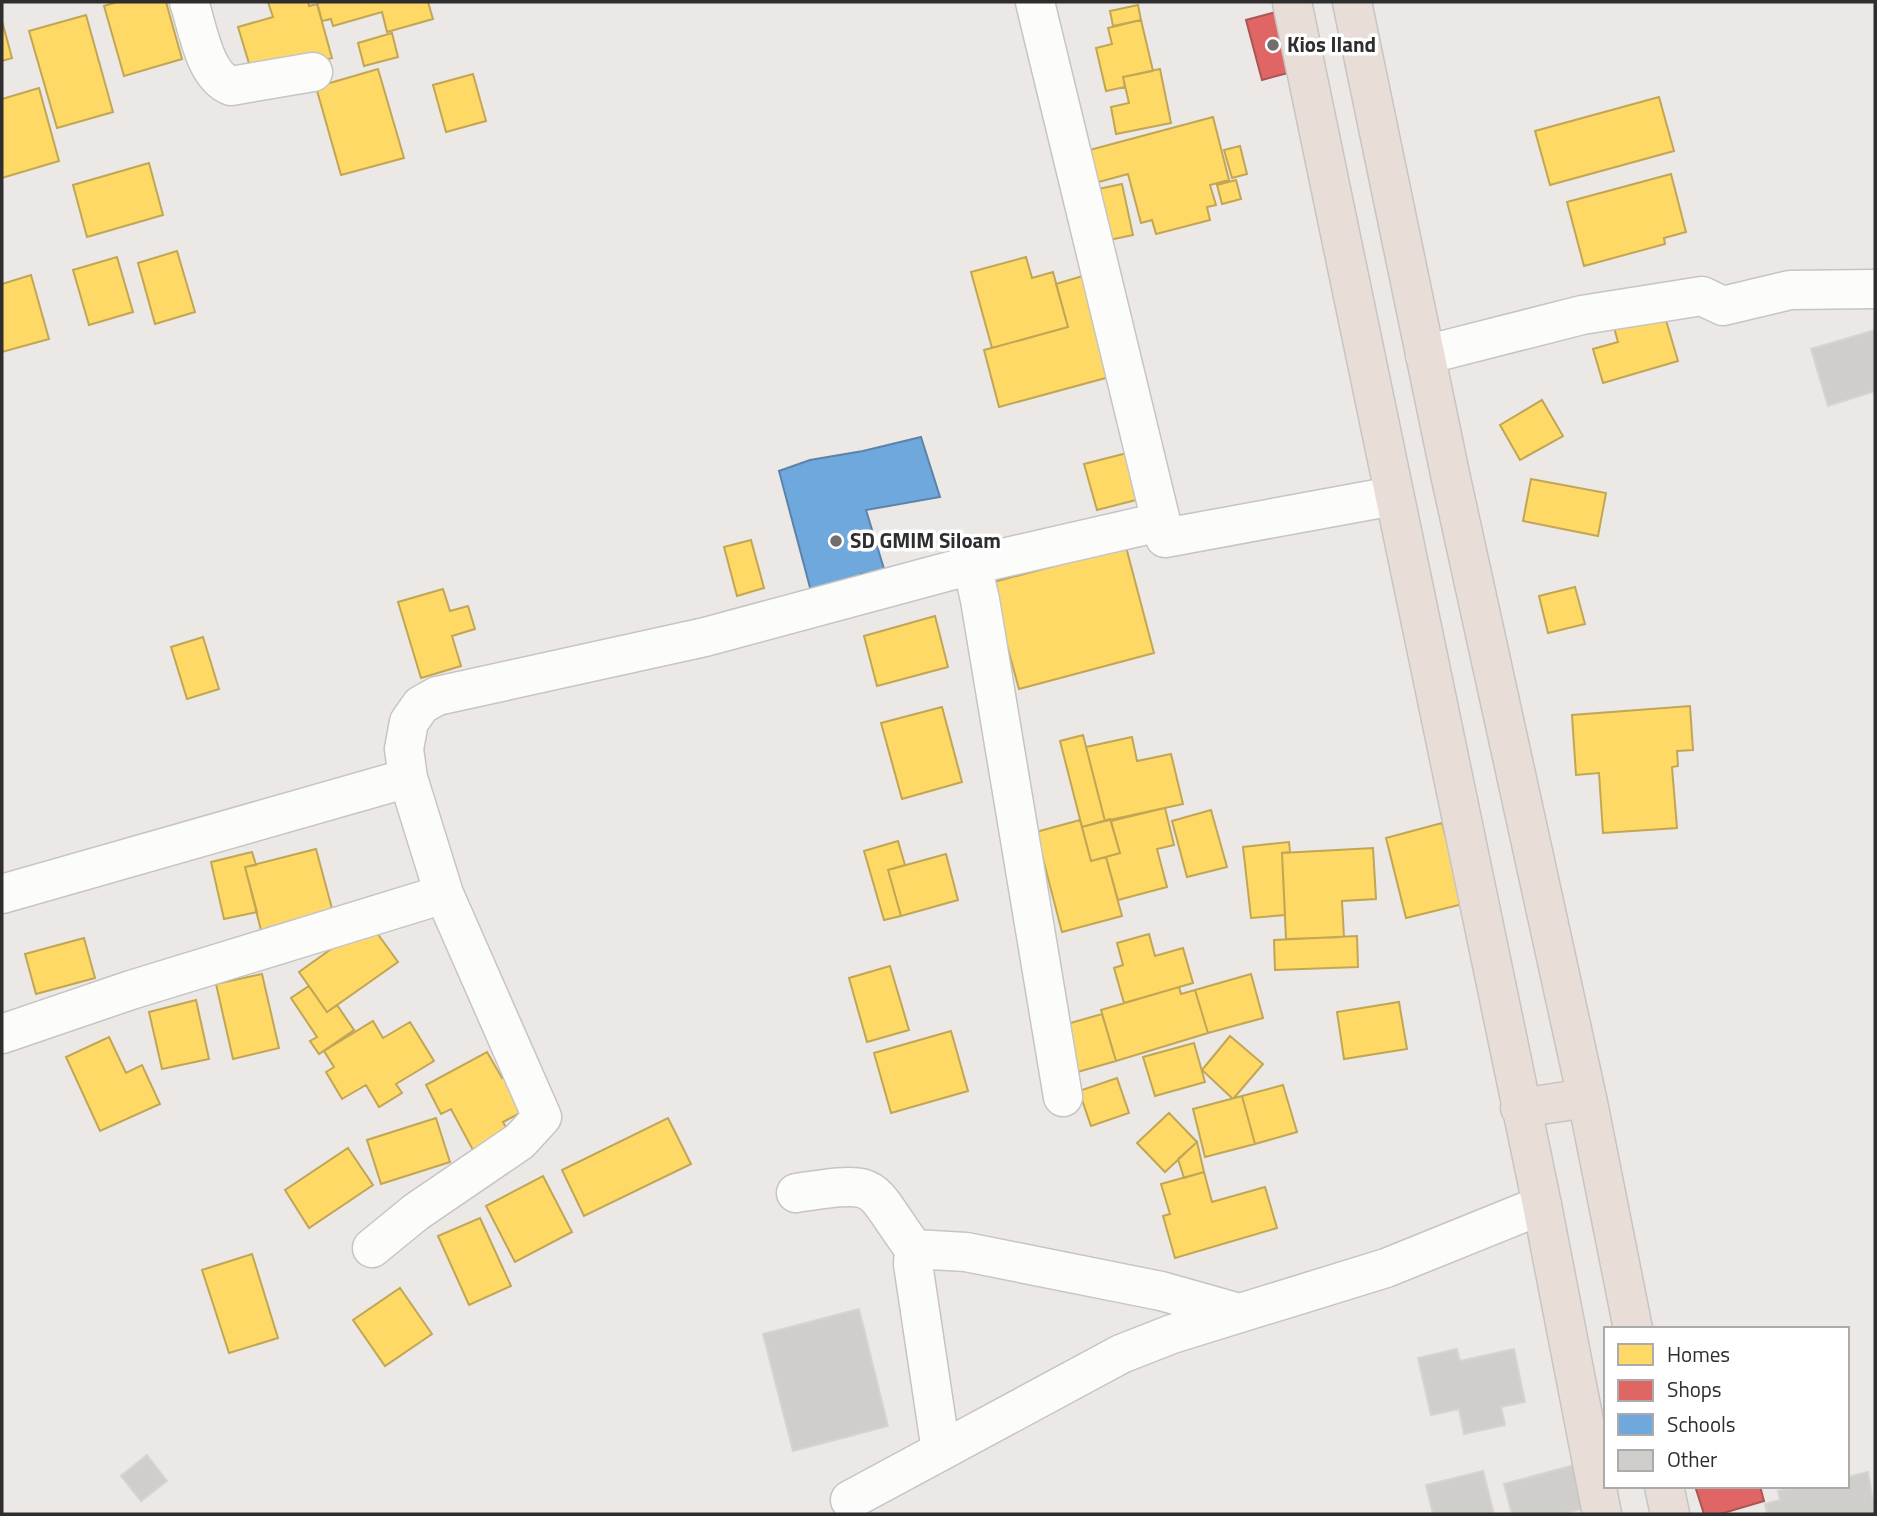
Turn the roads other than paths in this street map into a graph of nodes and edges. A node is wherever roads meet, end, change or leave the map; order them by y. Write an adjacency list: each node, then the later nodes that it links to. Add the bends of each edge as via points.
1 (189, 2): 5 (street, via 212,72 221,83 232,86)
2 (1035, 2): 9 (street)
3 (1292, 2): 8 (highway)
4 (1352, 2): 7 (highway)
5 (313, 72)
6 (1875, 289): 7 (street, via 1790,290 1723,306 1702,296 1582,315)
7 (1425, 355): 16 (highway)
8 (1393, 496): 9 (street, via 1171,539 1166,538); 17 (highway)
9 (1160, 522): 10 (street)
10 (972, 565): 11 (street, via 705,637 436,696 421,705 409,722 404,750); 15 (street)
11 (408, 778): 12 (street); 13 (street)
12 (2, 894)
13 (444, 894): 14 (street); 20 (street, via 542,1117 520,1141)
14 (2, 1034)
15 (1063, 1097)
16 (1587, 1098): 17 (highway); 23 (highway)
17 (1520, 1108): 19 (highway)
18 (796, 1194): 21 (street, via 843,1186 873,1191)
19 (1542, 1205): 22 (street, via 1386,1268); 27 (highway)
20 (372, 1248)
21 (914, 1249): 22 (street, via 992,1257 1161,1291); 24 (street)
22 (1239, 1313): 24 (street, via 1121,1354)
23 (1633, 1327)
24 (941, 1451): 26 (street)
25 (1664, 1488): 28 (highway)
26 (850, 1500)
27 (1602, 1514)
28 (1670, 1514)

